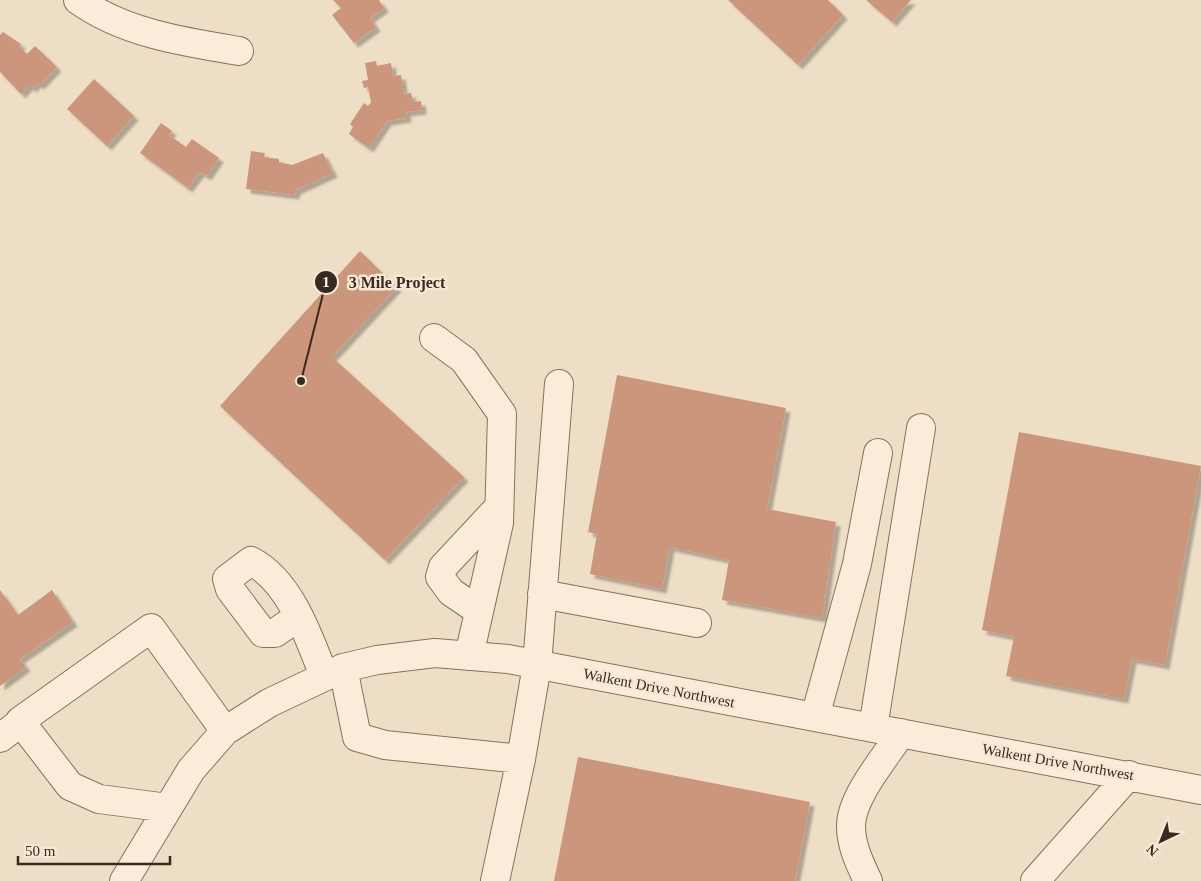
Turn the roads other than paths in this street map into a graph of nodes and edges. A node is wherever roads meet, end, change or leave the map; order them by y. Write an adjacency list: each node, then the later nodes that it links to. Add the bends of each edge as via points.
1 (78, 0): 2 (street, via 114,20 149,32 182,42)
2 (239, 51)
3 (434, 338): 7 (street, via 464,360 502,414)
4 (559, 384): 8 (street)
5 (922, 428): 16 (street)
6 (878, 454): 15 (street, via 856,564)
7 (499, 507): 9 (street, via 499,523); 9 (street, via 443,567 440,577 452,592)
8 (542, 594): 11 (street); 13 (street)
9 (479, 611): 12 (street)
10 (299, 616): 14 (street)
11 (697, 623)
12 (469, 656): 13 (street, Walkent Drive Northwest); 14 (street, Walkent Drive Northwest, via 435,653)
13 (537, 665): 15 (street, Walkent Drive Northwest); 20 (street)
14 (334, 672): 18 (street, Walkent Drive Northwest, via 269,703); 20 (street, via 357,737 385,745)
15 (814, 718): 16 (street, Walkent Drive Northwest)
16 (873, 728): 19 (street, Walkent Drive Northwest)
17 (10, 730): 18 (street, via 151,628); 23 (street, via 70,786 99,799)
18 (224, 731): 23 (street, Walkent Drive Northwest, via 191,770)
19 (901, 733): 21 (street, Walkent Drive Northwest); 26 (street, via 855,804 851,826 854,844)
20 (521, 759): 25 (street)
21 (1129, 775): 22 (street, Walkent Drive Northwest); 27 (street)
22 (1201, 790)
23 (168, 808): 24 (street, Walkent Drive Northwest)
24 (124, 881)
25 (495, 881)
26 (868, 881)
27 (1035, 881)

